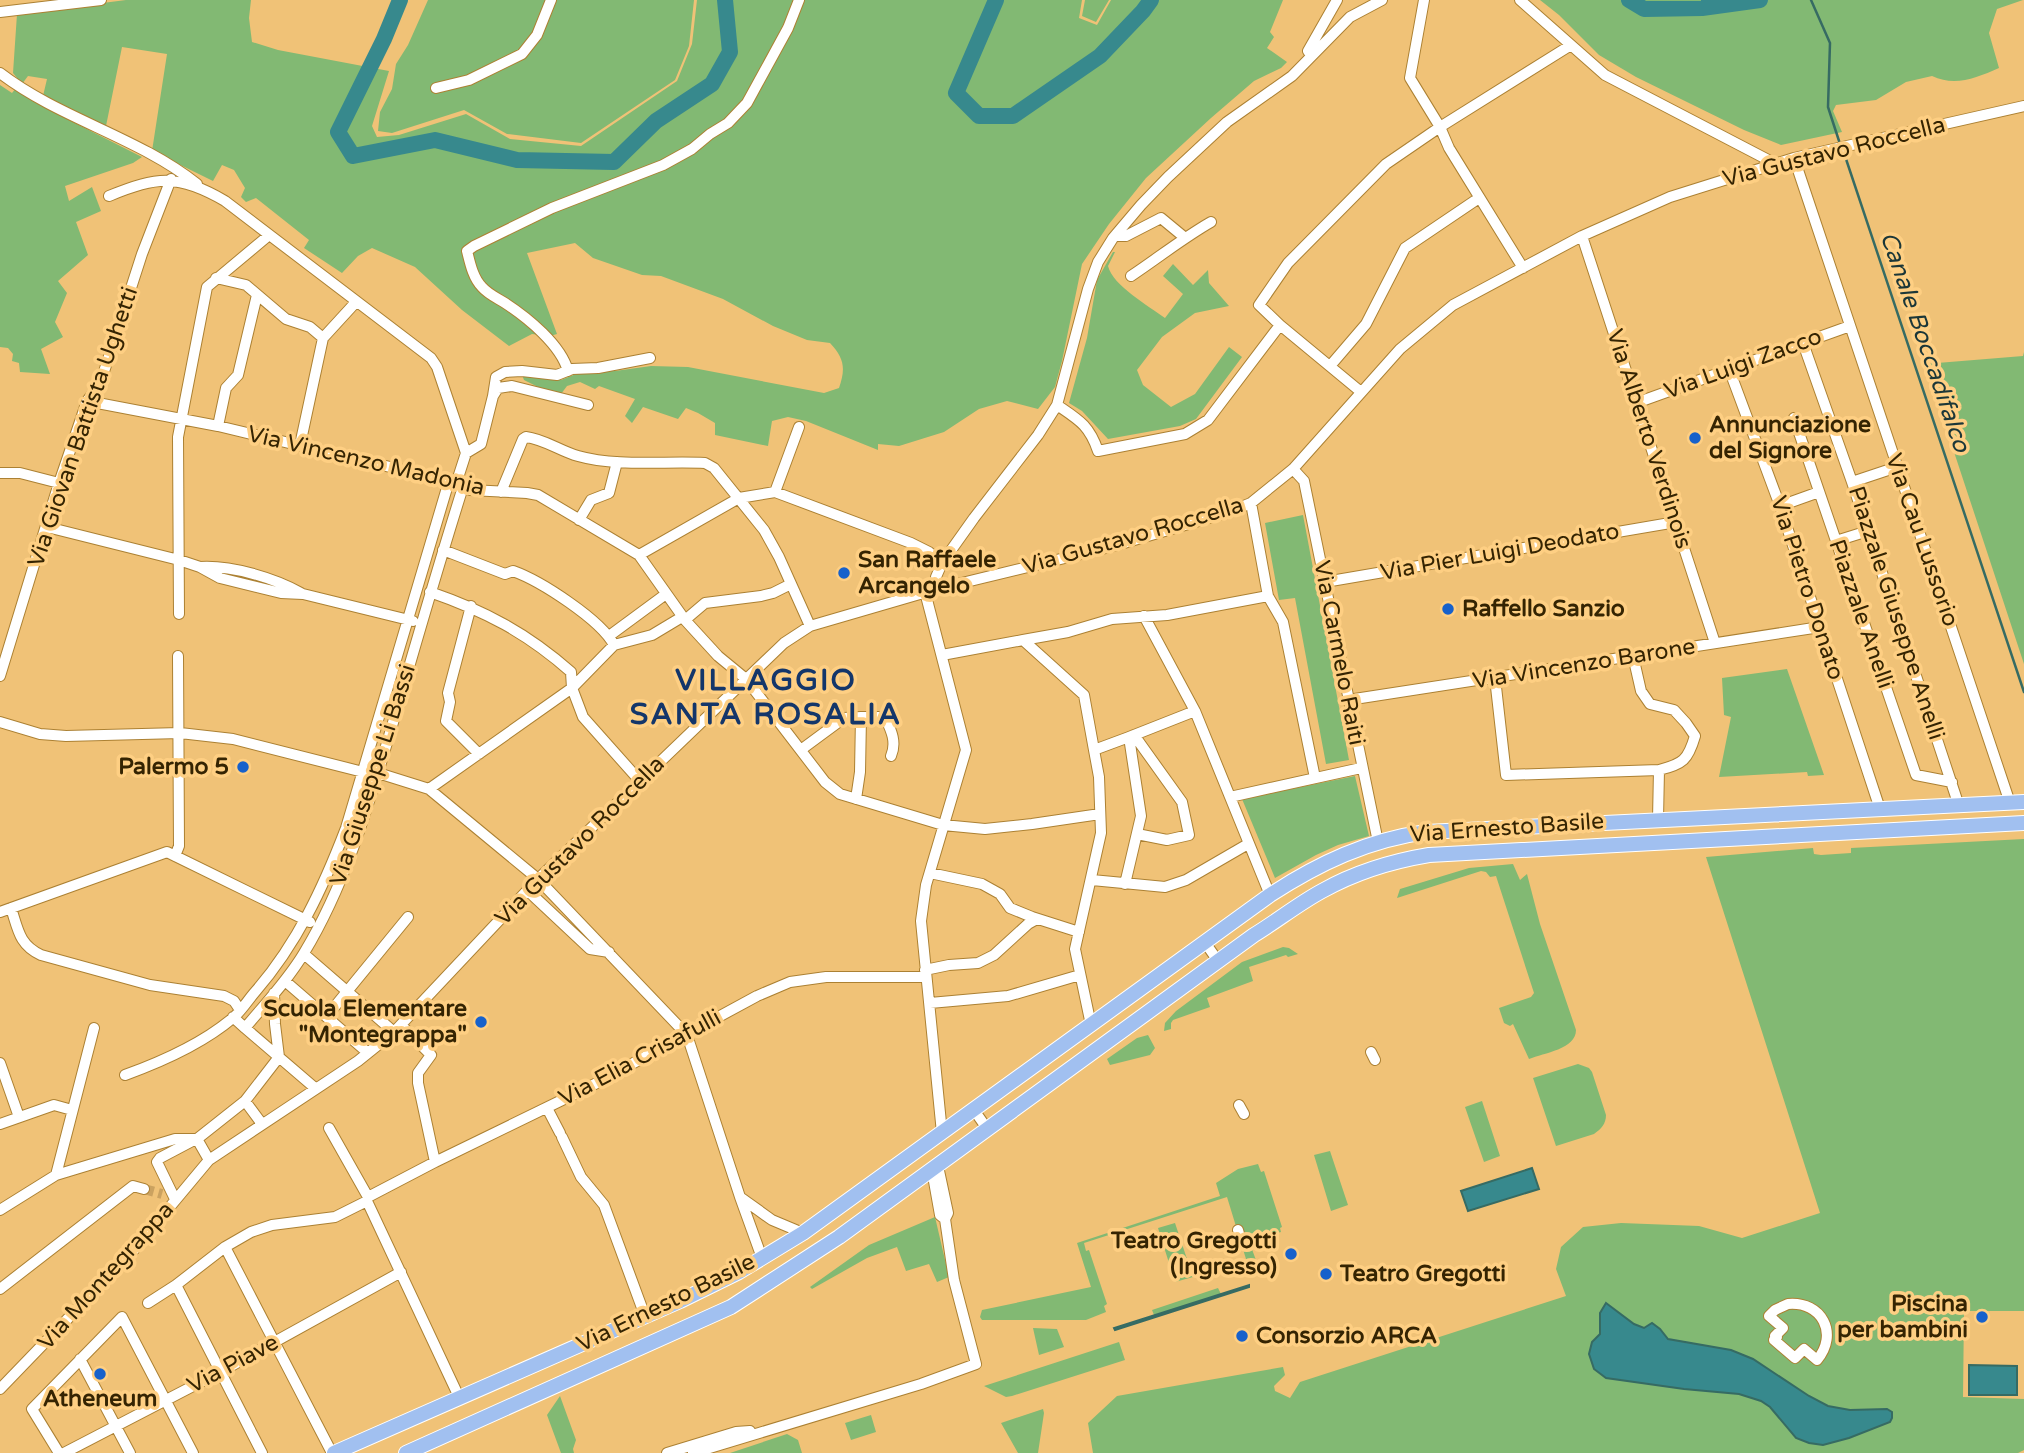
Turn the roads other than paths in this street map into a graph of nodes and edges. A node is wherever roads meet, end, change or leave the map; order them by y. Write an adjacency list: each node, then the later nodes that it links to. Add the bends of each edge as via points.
1 (101, 0): 8 (street)
2 (551, 0): 12 (street, via 537,35 522,54 469,80)
3 (799, 0): 38 (street, via 747,103 728,123 663,165 552,208 467,251 481,287 551,341)
4 (1337, 0): 10 (street, via 1308,51)
5 (1382, 0): 10 (street, via 1350,17)
6 (1424, 0): 14 (street, via 1410,78)
7 (1520, 0): 9 (street)
8 (0, 12)
9 (1571, 46): 14 (street); 16 (street, via 1605,75)
10 (1311, 55): 23 (street, via 1292,76 1197,149)
11 (0, 73): 18 (street, via 53,106 175,167)
12 (436, 88)
13 (2024, 106): 15 (street, Via Gustavo Roccella)
14 (1440, 127): 20 (street); 31 (street, via 1386,164 1288,263 1259,305)
15 (1794, 158): 16 (street, Via Gustavo Roccella); 32 (street, Via Cau Lussorio)
16 (1776, 164): 24 (street, Via Gustavo Roccella, via 1670,197)
17 (171, 179): 18 (street); 19 (street, via 139,184); 41 (street, Via Giovan Battista Ughetti, via 100,384)
18 (202, 188): 22 (street)
19 (109, 196)
20 (1479, 198): 26 (street); 36 (street, via 1405,248 1366,324)
21 (1212, 222): 25 (street)
22 (268, 236): 28 (street); 30 (street)
23 (1115, 236): 25 (street, via 1126,236 1161,218); 44 (street, via 1088,289)
24 (1582, 236): 26 (street, Via Gustavo Roccella); 42 (street, Via Alberto Verdinois)
25 (1184, 237): 27 (street)
26 (1523, 268): 39 (street, Via Gustavo Roccella, via 1453,304 1400,349)
27 (1131, 276)
28 (216, 278): 29 (street, via 246,285); 45 (street, via 207,287)
29 (257, 295): 33 (street, via 286,319 310,327); 47 (street, via 238,375 226,388)
30 (356, 302): 33 (street); 50 (street, via 431,358)
31 (1280, 325): 36 (street); 44 (street, via 1208,420 1185,434 1098,451 1092,434)
32 (1850, 326): 34 (street, Via Luigi Zacco); 52 (street, Via Cau Lussorio)
33 (323, 338): 49 (street)
34 (1803, 342): 37 (street, Via Luigi Zacco); 55 (street, Piazzale Giuseppe Anelli)
35 (650, 358): 38 (street)
36 (1330, 366): 39 (street)
37 (1729, 369): 42 (street, Via Luigi Zacco); 63 (street, Via Pietro Donato)
38 (568, 371): 40 (street, via 557,375 505,372 496,377)
39 (1361, 392): 53 (street, Via Gustavo Roccella)
40 (493, 396): 43 (street, via 498,388 512,386); 50 (street, Via Giuseppe Li Bassi, via 481,444)
41 (87, 401): 45 (street, Via Vincenzo Madonia); 56 (street, Via Giovan Battista Ughetti)
42 (1636, 403): 65 (street, Via Alberto Verdinois)
43 (588, 405)
44 (1057, 405): 72 (street)
45 (181, 418): 47 (street, Via Vincenzo Madonia); 71 (street)
46 (1794, 418): 60 (street, Piazzale Anelli)
47 (218, 426): 49 (street, Via Vincenzo Madonia)
48 (799, 427): 59 (street)
49 (300, 445): 57 (street, Via Vincenzo Madonia)
50 (466, 453): 57 (street, Via Giuseppe Li Bassi)
51 (617, 462): 58 (street, via 578,456 526,437); 61 (street, via 705,463); 64 (street, via 609,493 591,500)
52 (1898, 467): 55 (street); 119 (street, Via Cau Lussorio)
53 (1293, 468): 62 (street, Via Gustavo Roccella); 73 (street, Via Carmelo Raiti, via 1304,481)
54 (0, 473): 56 (street)
55 (1852, 482): 67 (street, Piazzale Giuseppe Anelli)
56 (59, 483): 66 (street, Via Giovan Battista Ughetti)
57 (456, 484): 58 (street, Via Vincenzo Madonia); 69 (street, Via Giuseppe Li Bassi); 84 (street, Via Giuseppe Li Bassi)
58 (501, 492): 64 (street, Via Vincenzo Madonia, via 538,495)
59 (775, 492): 61 (street); 72 (street, via 911,543)
60 (1819, 492): 63 (street); 68 (street, Piazzale Anelli)
61 (739, 498): 70 (street); 74 (street, via 764,530)
62 (1251, 503): 75 (street, Via Gustavo Roccella, via 1114,546); 79 (street)
63 (1780, 506): 87 (street, Via Pietro Donato)
64 (579, 520): 70 (street, Via Vincenzo Madonia)
65 (1676, 522): 73 (street, Via Pier Luigi Deodato); 90 (street, Via Alberto Verdinois)
66 (47, 527): 71 (street); 94 (street, Via Giovan Battista Ughetti)
67 (1868, 531): 68 (street); 115 (street, Piazzale Giuseppe Anelli)
68 (1836, 541): 115 (street, Piazzale Anelli, via 1916,775)
69 (443, 550): 77 (street, Via Giuseppe Li Bassi); 88 (street, via 505,574 513,570 522,574 556,594)
70 (639, 555): 78 (street, Via Vincenzo Madonia)
71 (179, 561): 81 (street); 84 (street, via 220,578)
72 (942, 563): 75 (street)
73 (1325, 582): 99 (street, Via Carmelo Raiti)
74 (790, 584): 83 (street, via 761,596 705,603); 86 (street)
75 (937, 589): 76 (street, Via Gustavo Roccella)
76 (925, 592): 86 (street, Via Gustavo Roccella); 91 (street)
77 (430, 593): 80 (street); 85 (street, Via Giuseppe Li Bassi)
78 (666, 594): 83 (street, Via Vincenzo Madonia); 88 (street)
79 (1268, 596): 82 (street); 113 (street, via 1283,622)
80 (471, 606): 98 (street, via 550,654 571,672); 107 (street, via 446,721)
81 (179, 614)
82 (1144, 617): 89 (street); 100 (street)
83 (683, 619): 88 (street, via 653,635); 97 (street, Via Vincenzo Madonia)
84 (407, 620): 85 (street); 111 (street, Via Giuseppe Li Bassi)
85 (422, 624): 112 (street, Via Giuseppe Li Bassi)
86 (810, 626): 97 (street, Via Gustavo Roccella)
87 (1820, 627): 90 (street, Via Vincenzo Barone); 121 (street, Via Pietro Donato)
88 (612, 640): 98 (street)
89 (1023, 640): 91 (street); 106 (street, via 1084,695)
90 (1715, 643): 93 (street, Via Vincenzo Barone)
91 (942, 655): 126 (street, via 966,750)
92 (178, 656): 103 (street)
93 (1633, 656): 96 (street, Via Vincenzo Barone); 110 (street, via 1641,691 1650,704 1674,710 1695,736 1679,765)
94 (3, 657): 95 (street, Via Giovan Battista Ughetti)
95 (0, 676)
96 (1495, 678): 99 (street, Via Vincenzo Barone); 110 (street, via 1506,775)
97 (746, 679): 105 (street, Via Vincenzo Madonia); 114 (street, Via Gustavo Roccella)
98 (572, 688): 107 (street); 114 (street, via 583,718)
99 (1348, 700): 109 (street, Via Carmelo Raiti)
100 (1195, 711): 104 (street); 117 (street)
101 (861, 717): 105 (street, via 844,718); 108 (street, via 885,717 892,733); 118 (street)
102 (0, 722): 103 (street, via 66,736)
103 (180, 733): 111 (street, via 233,739); 131 (street, via 179,846)
104 (1131, 736): 106 (street); 127 (street, via 1141,816); 127 (street, via 1182,802 1189,835 1167,840)
105 (802, 749): 118 (street, Via Vincenzo Madonia, via 825,782)
106 (1094, 750): 123 (street)
107 (479, 754): 116 (street)
108 (891, 756)
109 (1361, 768): 113 (street); 129 (street, Via Carmelo Raiti)
110 (1659, 770): 124 (street)
111 (363, 772): 112 (street); 141 (street, Via Giuseppe Li Bassi, via 346,828)
112 (378, 773): 116 (street); 142 (street, Via Giuseppe Li Bassi, via 350,856)
113 (1315, 778): 117 (street)
114 (639, 780): 133 (street, Via Gustavo Roccella)
115 (1952, 782): 120 (street, Piazzale Giuseppe Anelli)
116 (429, 789): 133 (street)
117 (1230, 797): 130 (street)
118 (856, 799): 126 (street, Via Vincenzo Madonia)
119 (2017, 803): 120 (main road, Via Ernesto Basile)
120 (1959, 806): 121 (main road, Via Ernesto Basile)
121 (1880, 809): 122 (main road, Via Ernesto Basile)
122 (1797, 813): 124 (main road, Via Ernesto Basile); 128 (street)
123 (1100, 814): 126 (street, Via Vincenzo Madonia, via 985,829); 134 (street)
124 (1658, 819): 129 (main road, Via Ernesto Basile, via 1426,831)
125 (2024, 823): 128 (main road, Via Ernesto Basile)
126 (943, 825): 132 (street)
127 (1137, 834): 135 (street)
128 (1798, 835): 147 (main road, Via Ernesto Basile, via 1405,859 1322,891)
129 (1378, 842): 137 (main road, Via Ernesto Basile, via 1330,859)
130 (1248, 844): 135 (street, via 1186,880 1164,887); 137 (street)
131 (175, 856): 138 (street, via 167,852); 141 (street)
132 (930, 873): 140 (street, via 982,884 1000,894 1010,908); 148 (street, via 921,921)
133 (538, 879): 136 (street, Via Gustavo Roccella); 145 (street)
134 (1092, 880): 135 (street); 143 (street)
135 (1125, 884)
136 (527, 890): 145 (street, via 590,949); 159 (street, Via Gustavo Roccella)
137 (1270, 895): 144 (main road, Via Ernesto Basile)
138 (6, 910): 154 (street, via 22,940 41,955 150,985 224,996 234,1001)
139 (408, 917): 151 (street)
140 (1037, 919): 143 (street); 148 (street, Via Elia Crisafulli, via 978,963)
141 (306, 920): 142 (street); 154 (street, Via Giuseppe Li Bassi, via 280,962)
142 (318, 926): 146 (street, Via Giuseppe Li Bassi)
143 (1079, 932): 149 (street, via 1075,949)
144 (1204, 941): 147 (street); 156 (main road, Via Ernesto Basile)
145 (609, 952): 160 (street)
146 (304, 954): 150 (street, Via Giuseppe Li Bassi); 151 (street)
147 (1218, 961): 174 (main road, Via Ernesto Basile)
148 (925, 973): 153 (street); 160 (street, Via Elia Crisafulli, via 790,982)
149 (1080, 975): 153 (street, via 1008,996); 156 (street)
150 (285, 981): 152 (street, Via Giuseppe Li Bassi); 155 (street)
151 (348, 991): 155 (street); 159 (street)
152 (274, 993): 158 (street, Via Giuseppe Li Bassi); 162 (street)
153 (930, 1003): 175 (street)
154 (237, 1013): 158 (street); 164 (street, Via Giuseppe Li Bassi, via 192,1045)
155 (327, 1016): 161 (street)
156 (1091, 1025): 169 (main road, Via Ernesto Basile)
157 (94, 1028): 168 (street)
158 (245, 1028): 162 (street)
159 (398, 1028): 161 (street, Via Gustavo Roccella); 178 (street, via 431,1055 418,1073 418,1083)
160 (687, 1035): 167 (street, Via Elia Crisafulli); 184 (street)
161 (368, 1052): 165 (street, Via Gustavo Roccella)
162 (279, 1057): 165 (street); 166 (street)
163 (0, 1063): 170 (street)
164 (125, 1075)
165 (315, 1088): 172 (street, Via Gustavo Roccella)
166 (245, 1101): 172 (street); 176 (street)
167 (547, 1108): 178 (street, Via Elia Crisafulli); 196 (street, via 582,1177 604,1205)
168 (72, 1110): 170 (street, via 54,1105); 180 (street)
169 (974, 1110): 174 (street); 175 (main road, Via Ernesto Basile)
170 (19, 1117): 171 (street)
171 (0, 1124)
172 (262, 1124): 177 (street, Via Montegrappa)
173 (330, 1128): 185 (street)
174 (988, 1129): 179 (main road, Via Ernesto Basile)
175 (942, 1133): 188 (main road, Via Ernesto Basile)
176 (197, 1139): 177 (street); 180 (street, via 180,1138); 183 (street, via 157,1162)
177 (209, 1160): 183 (street, Via Montegrappa)
178 (435, 1162): 185 (street, Via Elia Crisafulli)
179 (935, 1168): 205 (street, via 954,1280 976,1364); 211 (main road, Via Ernesto Basile, via 731,1307)
180 (56, 1175): 186 (street)
181 (144, 1189): 194 (street, via 133,1186)
182 (162, 1194): 183 (street)
183 (175, 1197): 201 (street, Via Montegrappa, via 133,1251)
184 (740, 1197): 188 (street, via 772,1220); 191 (street)
185 (368, 1199): 190 (street, Via Elia Crisafulli, via 335,1217 262,1228); 192 (street)
186 (0, 1210)
187 (1238, 1230): 189 (street, via 1242,1244)
188 (803, 1233): 191 (main road, Via Ernesto Basile)
189 (1247, 1242)
190 (225, 1247): 193 (street, Via Elia Crisafulli); 197 (street)
191 (762, 1258): 196 (main road, Via Ernesto Basile)
192 (401, 1272): 197 (street, Via Piave); 202 (street)
193 (176, 1285): 195 (street, Via Elia Crisafulli); 200 (street)
194 (0, 1289)
195 (148, 1303)
196 (645, 1317): 202 (main road, Via Ernesto Basile)
197 (275, 1342): 200 (street, Via Piave); 210 (street)
198 (1804, 1349): 198 (street, via 1817,1360 1826,1349 1828,1335 1819,1314 1802,1304 1775,1310 1769,1316 1783,1328 1774,1340 1795,1358)
199 (80, 1359): 203 (street, via 122,1317); 204 (street); 206 (street, via 32,1409)
200 (222, 1371): 203 (street, Via Piave); 209 (street)
201 (0, 1390)
202 (459, 1397): 210 (main road, Via Ernesto Basile)
203 (166, 1399): 204 (street, Via Piave); 208 (street)
204 (116, 1427): 206 (street, Via Piave); 207 (street)
205 (763, 1431): 212 (street, via 736,1432); 213 (street)
206 (62, 1453)
207 (130, 1453)
208 (193, 1453)
209 (261, 1453)
210 (333, 1453)
211 (406, 1453)
212 (667, 1453)
213 (693, 1453)

